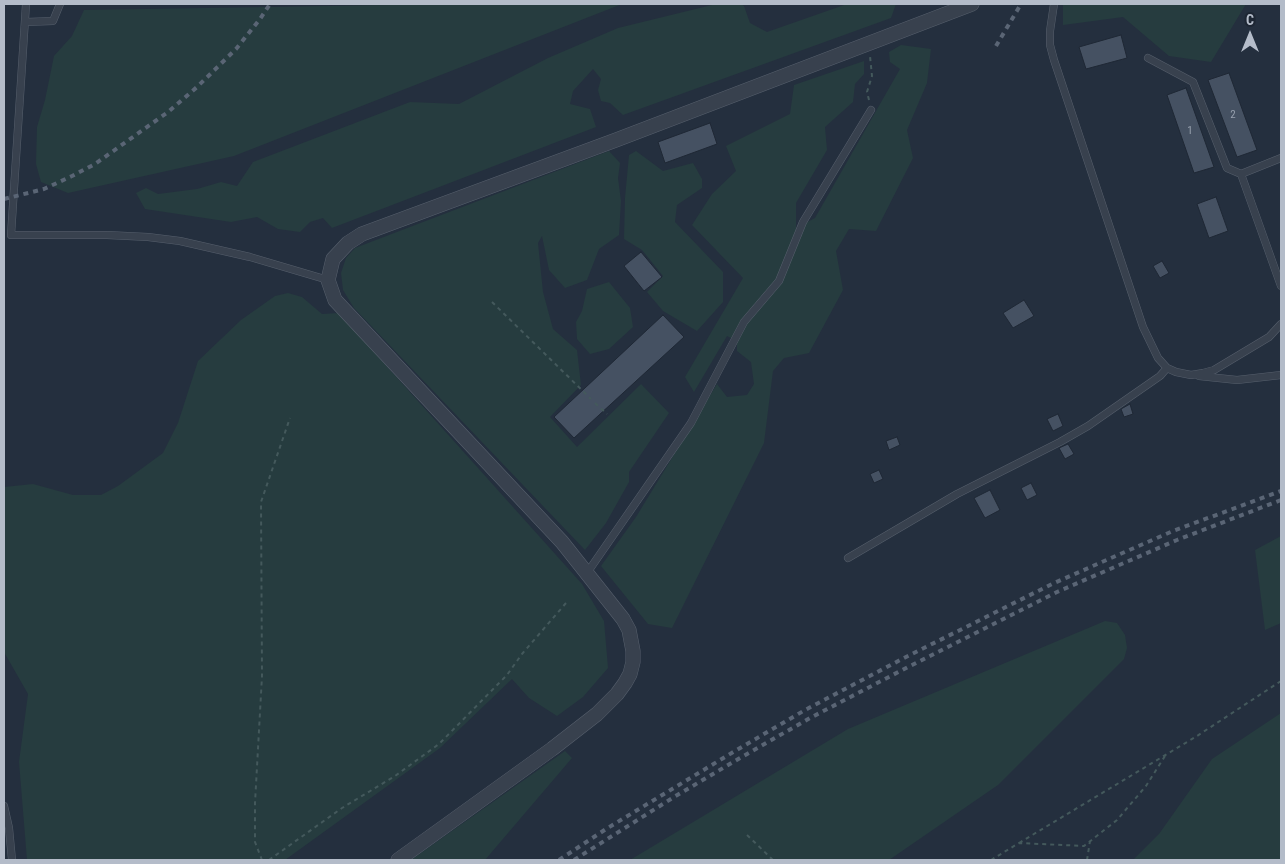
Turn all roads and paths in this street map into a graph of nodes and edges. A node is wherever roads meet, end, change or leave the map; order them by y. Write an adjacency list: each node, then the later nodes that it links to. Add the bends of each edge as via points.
1 (26, 4): 5 (lane)
2 (60, 4): 5 (lane, via 53,21)
3 (972, 4): 6 (street)
4 (1054, 4): 15 (lane, via 1050,31 1054,60 1143,327 1158,358)
5 (26, 22): 11 (lane, via 11,235 107,235 180,241)
6 (867, 45): 8 (path, via 872,76 867,92); 11 (street, via 362,234 333,259)
7 (1148, 58): 10 (lane, via 1193,82 1227,168)
8 (871, 110): 23 (lane, via 803,222 779,281 744,322 691,423)
9 (1281, 158): 10 (lane)
10 (1241, 174): 12 (lane)
11 (328, 280): 23 (street, via 334,300 548,526)
12 (1281, 286)
13 (492, 302): 18 (path)
14 (1281, 324): 16 (lane, via 1268,337 1214,370)
15 (1167, 368): 16 (lane); 22 (lane, via 1088,426 950,498)
16 (1191, 374): 17 (lane, via 1237,380)
17 (1281, 375)
18 (591, 399)
19 (595, 403): 20 (path)
20 (607, 414)
21 (290, 418): 32 (path, via 261,502 262,676 255,842)
22 (848, 558)
23 (587, 573): 34 (street, via 629,630 633,662 625,684 609,703 576,731)
24 (566, 603): 33 (path, via 507,675 440,744)
25 (1281, 681): 26 (path)
26 (1197, 736): 29 (path, via 1167,754 1146,786 1117,820); 30 (path)
27 (4, 806): 31 (lane)
28 (747, 835): 35 (path)
29 (1090, 840): 30 (path, via 1084,846); 37 (path)
30 (1019, 843): 36 (path)
31 (12, 860)
32 (262, 860)
33 (269, 860)
34 (398, 860)
35 (773, 860)
36 (991, 860)
37 (1086, 860)

